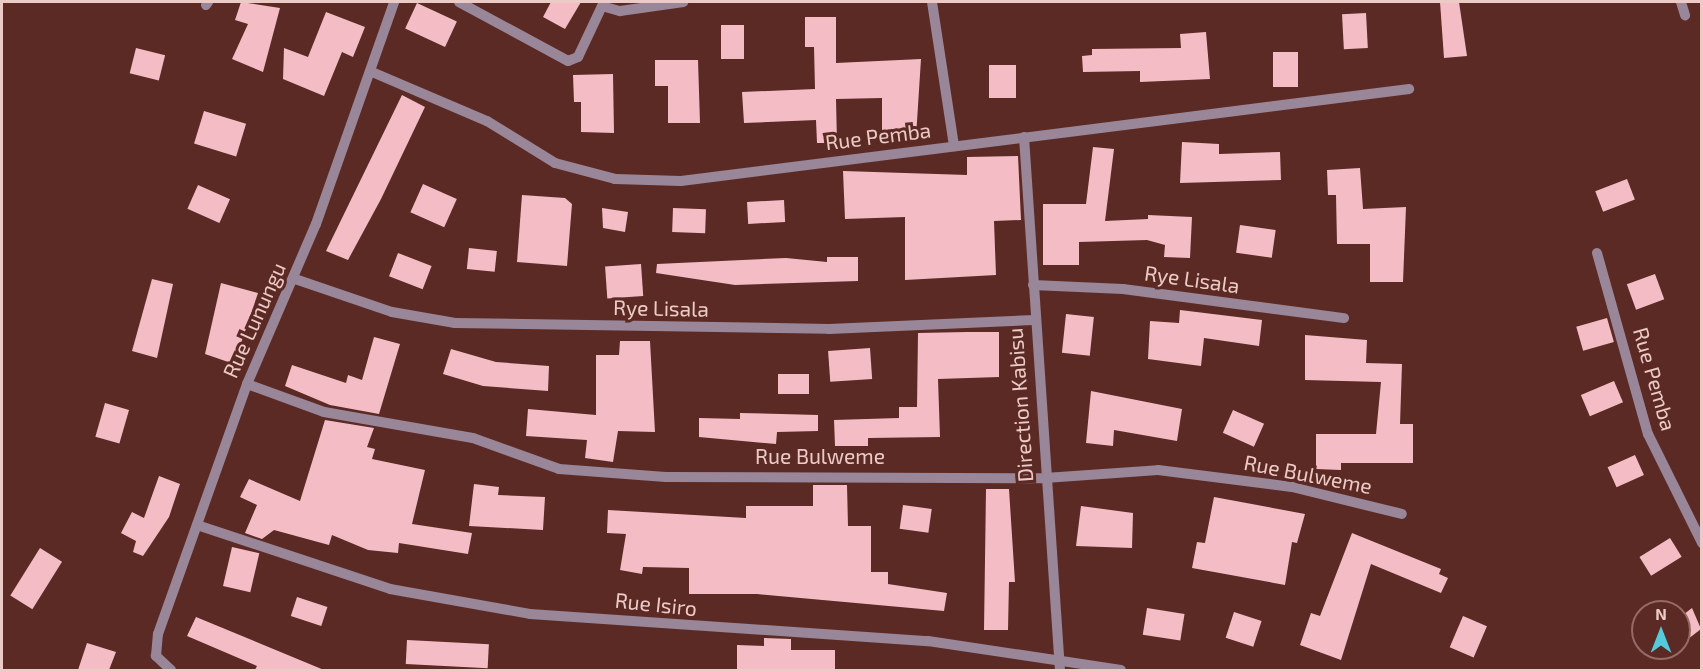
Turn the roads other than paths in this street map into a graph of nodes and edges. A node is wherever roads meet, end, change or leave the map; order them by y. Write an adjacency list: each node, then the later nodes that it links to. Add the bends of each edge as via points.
1 (394, 2): 8 (street, Rue Lunungu)
2 (459, 2): 6 (street)
3 (683, 2): 6 (street, via 620,11 602,6 578,57 568,61)
4 (932, 2): 11 (street)
5 (1682, 2): 7 (street)
6 (479, 7)
7 (1685, 15)
8 (372, 72): 11 (street, Rue Pemba, via 487,121 555,163 615,179 681,181); 13 (street, Rue Lunungu)
9 (1409, 89): 10 (street, Rue Pemba)
10 (1024, 137): 11 (street, Rue Pemba); 14 (street, Direction Kabisu)
11 (954, 146)
12 (1597, 254): 21 (street, Rue Pemba, via 1648,434)
13 (295, 279): 16 (street, Rye Lisala, via 392,312 454,323 829,329); 17 (street, Rue Lunungu)
14 (1033, 285): 15 (street, Rye Lisala, via 1123,289); 16 (street, Direction Kabisu)
15 (1344, 318)
16 (1034, 320): 18 (street, Direction Kabisu)
17 (247, 384): 18 (street, Rue Bulweme, via 324,412 473,438 559,469 666,477); 20 (street, Rue Lunungu)
18 (1045, 478): 19 (street, Rue Bulweme, via 1158,470 1292,487); 22 (street, Direction Kabisu)
19 (1402, 514)
20 (197, 525): 22 (street, Rue Isiro, via 390,590 530,614 928,641); 23 (street, Rue Lunungu, via 158,634 156,656)
21 (1701, 543)
22 (1060, 667): 24 (street, Rue Isiro)
23 (171, 670)
24 (1121, 670)

